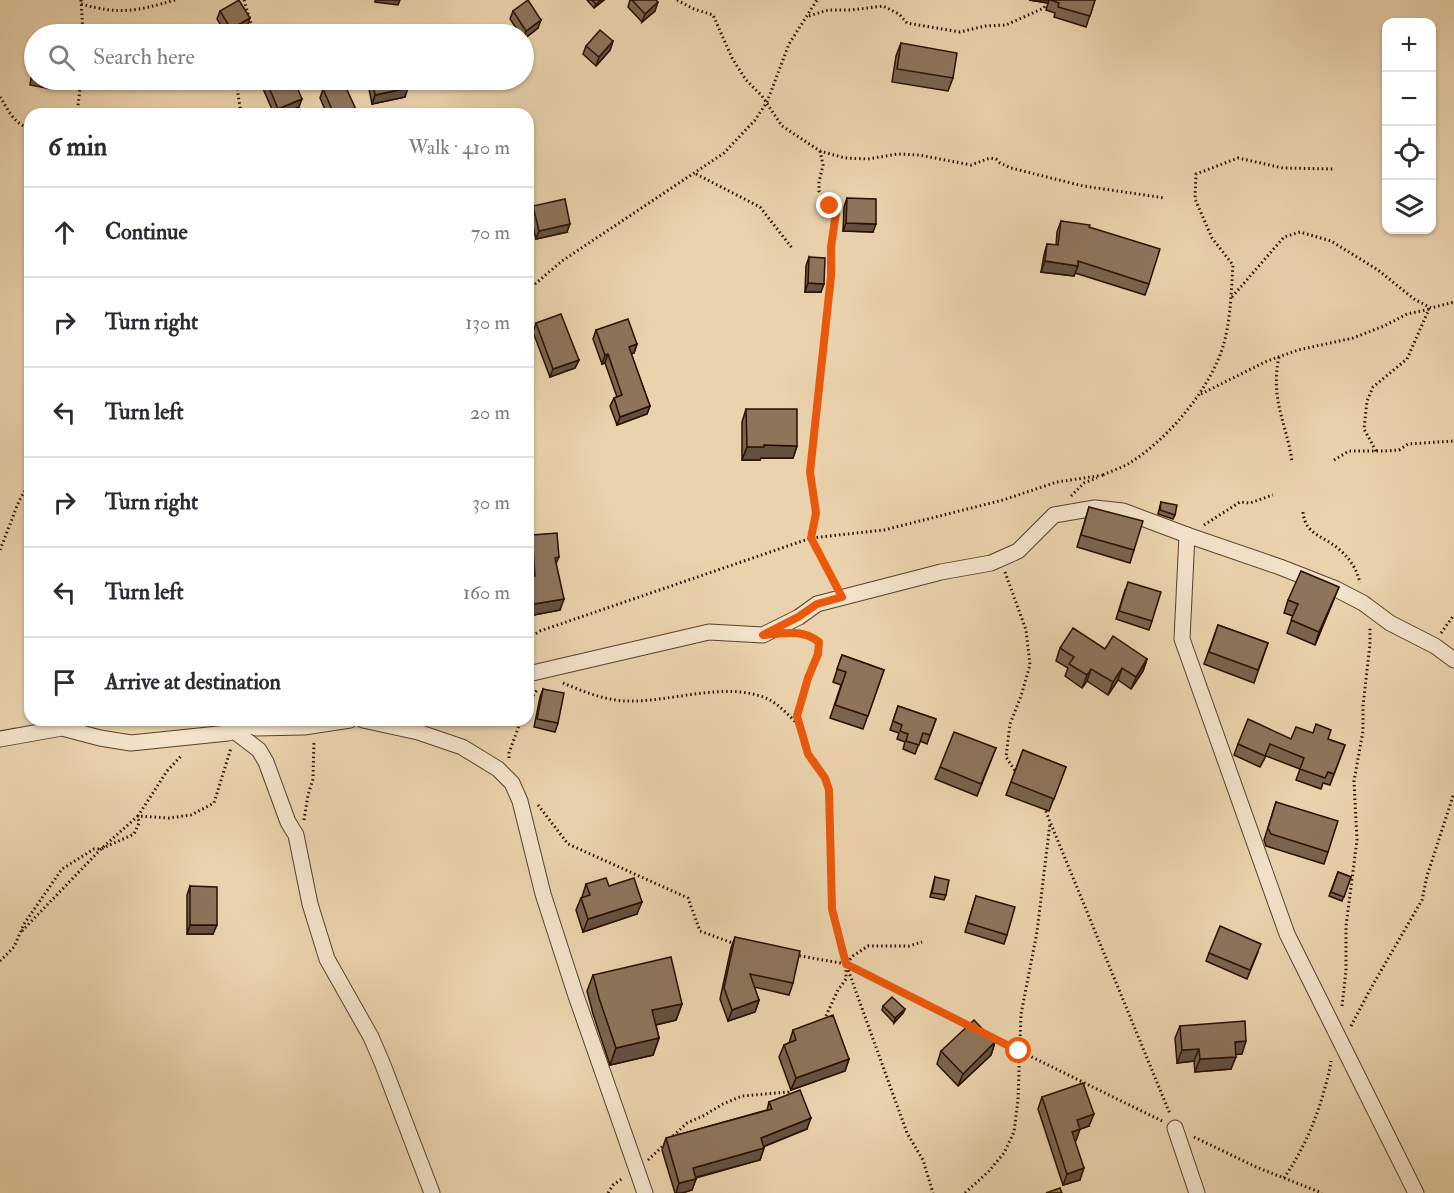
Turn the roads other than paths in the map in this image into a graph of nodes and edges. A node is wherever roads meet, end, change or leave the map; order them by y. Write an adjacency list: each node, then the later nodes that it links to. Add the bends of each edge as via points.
1 (1187, 535): 2 (street, via 1336,589); 3 (street, via 1123,511 1095,507 1054,515 1018,551 991,563 817,604 763,635 708,632); 13 (street, via 1182,639 1287,934 1333,1026 1336,1049)
2 (1454, 660)
3 (534, 673)
4 (252, 726): 7 (street)
5 (311, 726): 7 (street)
6 (390, 726): 11 (street, via 462,747 498,769 512,783 550,916)
7 (237, 731): 8 (street, via 131,743 62,728); 10 (street, via 259,750 266,762 296,835 310,904 327,959 371,1037)
8 (0, 739)
9 (1175, 1128): 12 (street)
10 (432, 1193)
11 (645, 1193)
12 (1197, 1193)
13 (1416, 1193)

